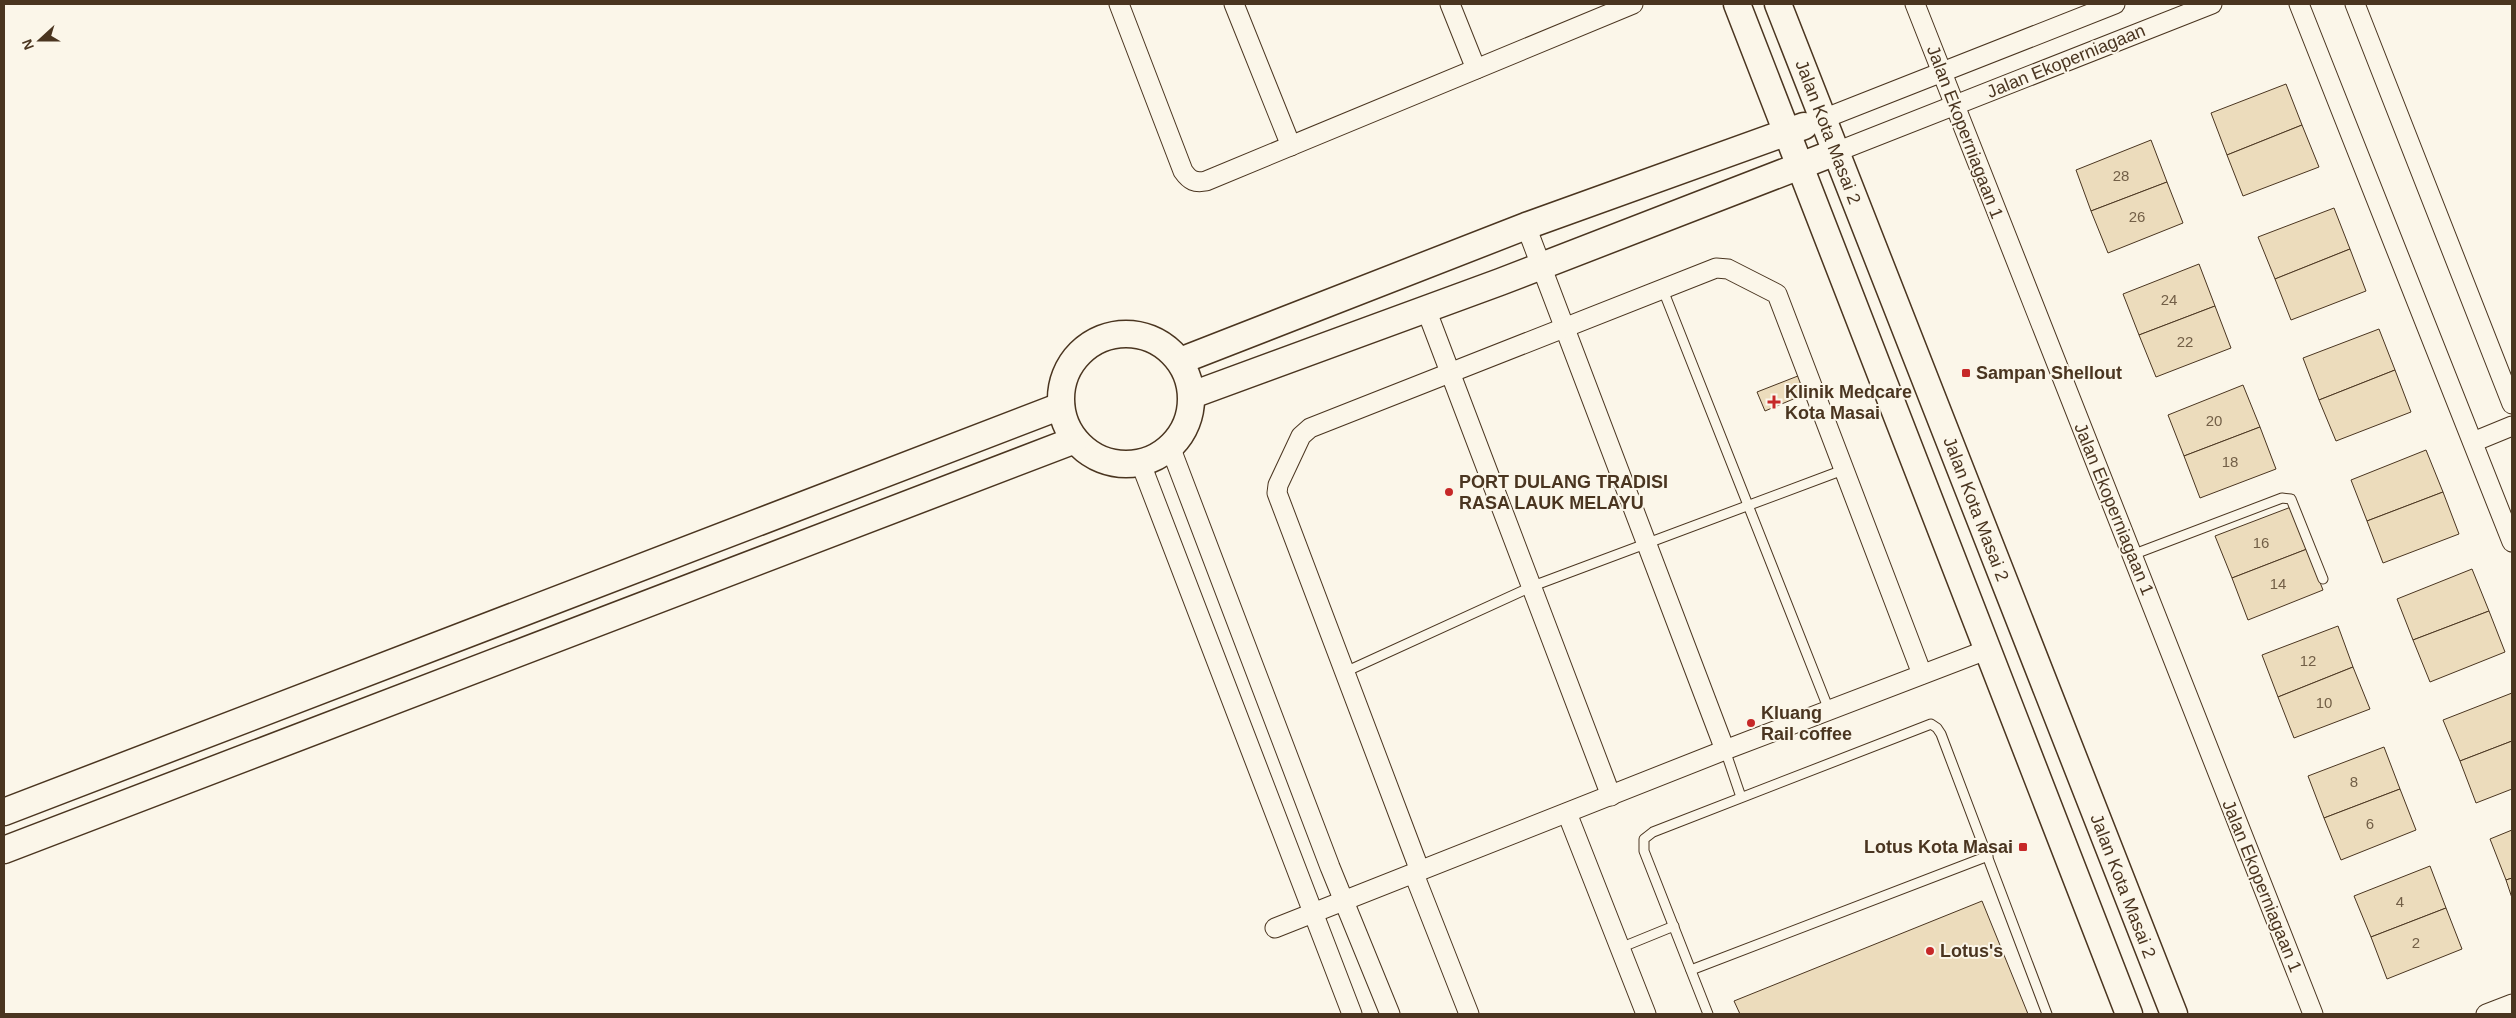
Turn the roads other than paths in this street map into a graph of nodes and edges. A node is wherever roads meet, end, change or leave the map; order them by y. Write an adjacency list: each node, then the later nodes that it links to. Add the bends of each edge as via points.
1 (1119, 4): 17 (street, via 1189,180 1206,182)
2 (1234, 4): 17 (street)
3 (1450, 4): 12 (street)
4 (1633, 4): 12 (street)
5 (1737, 4): 16 (street)
6 (1778, 4): 15 (street, Jalan Kota Masai 2)
7 (1915, 4): 13 (street, Jalan Ekoperniagaan 1)
8 (2114, 4): 13 (street, Jalan Ekoperniagaan)
9 (2212, 4): 14 (street, Jalan Ekoperniagaan)
10 (2299, 4): 32 (street)
11 (2355, 4): 28 (street)
12 (1476, 69): 17 (street)
13 (1941, 72): 14 (street, Jalan Ekoperniagaan 1); 15 (street, Jalan Ekoperniagaan)
14 (1955, 105): 18 (street, Jalan Ekoperniagaan); 39 (street, Jalan Ekoperniagaan 1)
15 (1823, 119): 16 (street); 18 (street, Jalan Kota Masai 2)
16 (1787, 132): 19 (street); 20 (street)
17 (1291, 146)
18 (1836, 152): 19 (street); 68 (street, Jalan Kota Masai 2)
19 (1800, 166): 21 (street); 42 (street)
20 (1526, 226): 21 (street); 25 (street)
21 (1542, 266): 23 (street); 24 (street)
22 (1663, 290): 24 (street); 35 (street, via 1720,267 1774,291); 36 (lane)
23 (1426, 309): 26 (street); 27 (street)
24 (1566, 329): 26 (street); 37 (street)
25 (1180, 361): 27 (street); 29 (street, via 1165,346 1145,336 1124,333 1103,338 1084,348 1070,365 1062,385)
26 (1452, 374): 41 (street); 43 (street, via 1306,430 1277,488)
27 (1192, 395): 33 (street, via 1190,415 1183,433)
28 (2512, 404)
29 (1061, 406): 31 (street); 49 (street)
30 (2512, 426): 32 (street)
31 (1074, 440): 34 (street, via 1093,456 1116,464); 51 (street)
32 (2472, 442): 38 (street)
33 (1170, 449): 34 (street); 54 (street)
34 (1141, 464): 55 (street)
35 (1843, 470): 36 (lane); 44 (street)
36 (1748, 505): 37 (lane); 45 (lane)
37 (1646, 542): 41 (lane); 46 (street)
38 (2512, 542)
39 (2132, 555): 40 (lane, via 2282,498 2291,499); 69 (street, Jalan Ekoperniagaan 1)
40 (2323, 579)
41 (1533, 586): 43 (lane); 47 (street)
42 (1989, 650): 44 (street); 67 (street)
43 (1345, 672): 53 (street)
44 (1922, 674): 45 (street)
45 (1829, 710): 46 (street)
46 (1725, 750): 47 (street); 48 (lane)
47 (1611, 796): 50 (street)
48 (1741, 797): 52 (lane, via 1931,724 1941,734); 56 (lane, via 1653,832 1644,840 1644,851)
49 (4, 812)
50 (1567, 813): 53 (street); 58 (street)
51 (4, 850)
52 (1988, 856): 59 (lane); 66 (lane)
53 (1417, 872): 54 (street); 63 (street)
54 (1345, 901): 55 (street); 62 (street)
55 (1313, 914): 57 (street); 61 (street)
56 (1674, 926): 58 (lane); 59 (lane)
57 (1276, 928)
58 (1620, 948): 64 (street)
59 (1691, 970): 65 (lane)
60 (2512, 1004): 70 (street)
61 (1352, 1014)
62 (1390, 1014)
63 (1469, 1014)
64 (1646, 1014)
65 (1708, 1014)
66 (2047, 1014)
67 (2129, 1014)
68 (2174, 1014)
69 (2313, 1014)
70 (2486, 1014)

